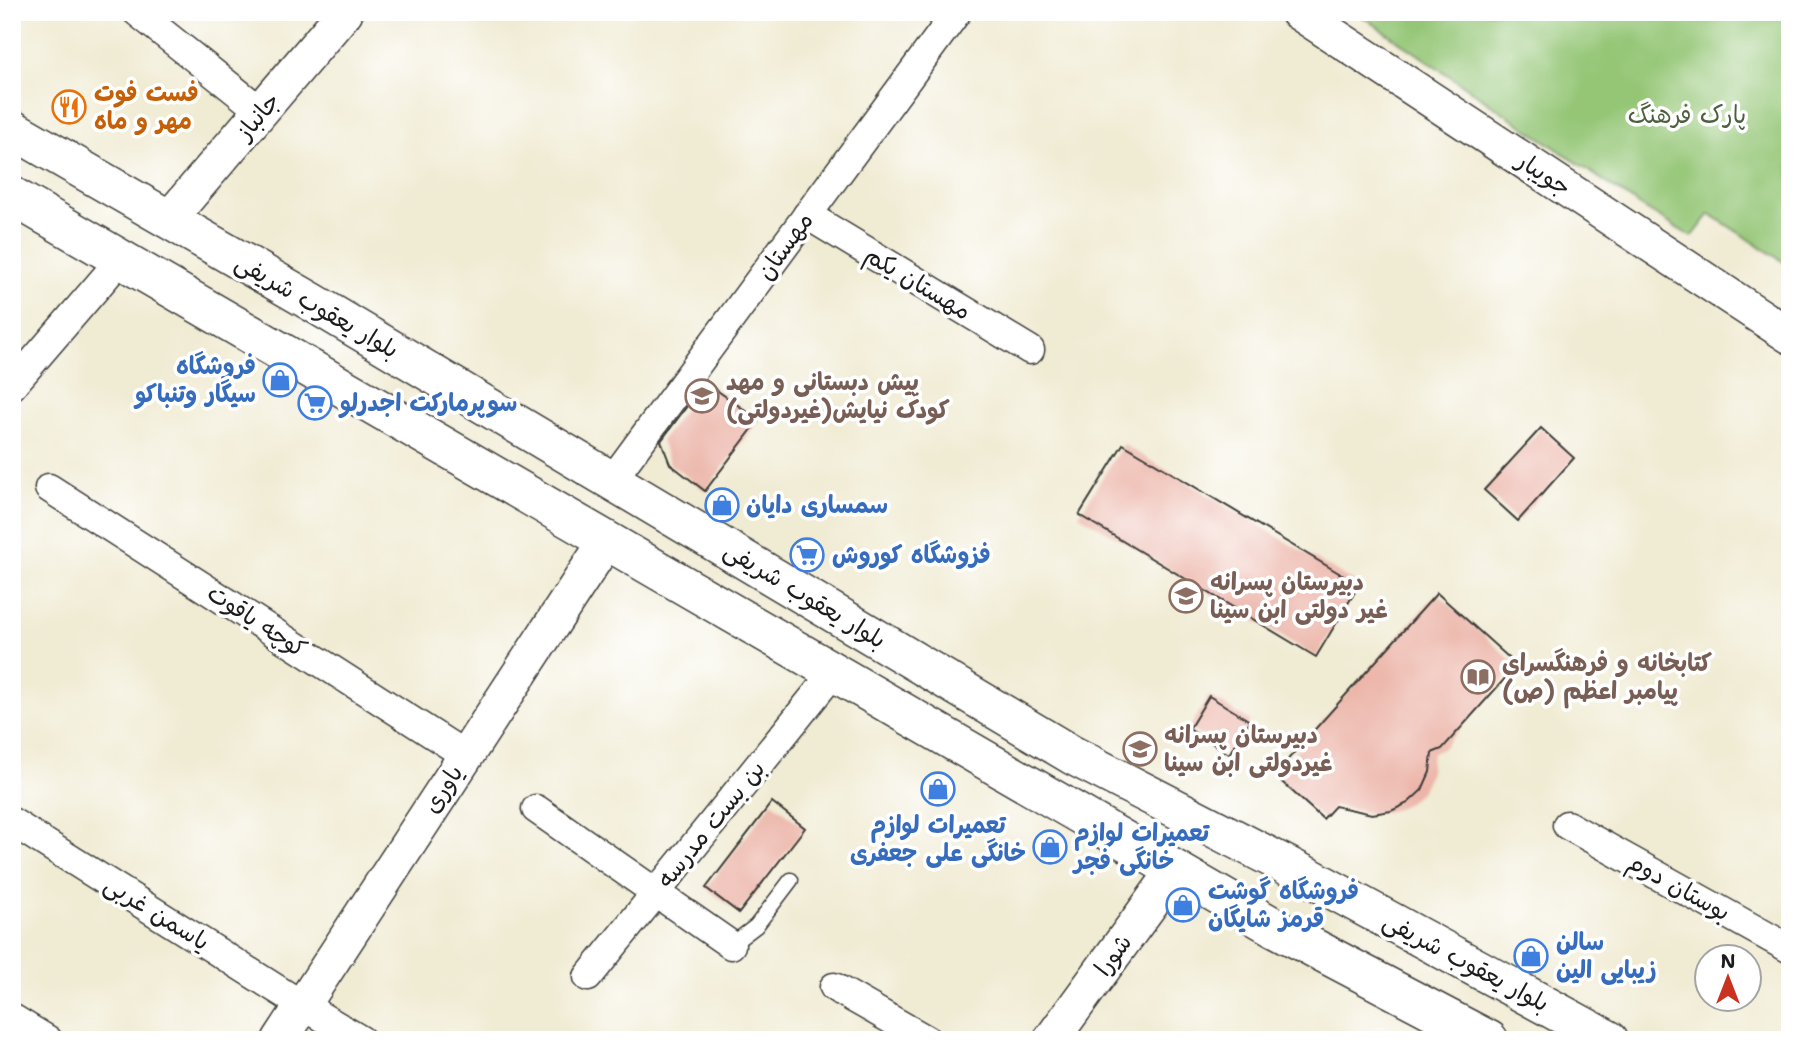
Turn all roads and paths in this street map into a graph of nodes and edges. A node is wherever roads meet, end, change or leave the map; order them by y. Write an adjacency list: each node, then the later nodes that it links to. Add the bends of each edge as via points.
1 (137, 12): 5 (street)
2 (345, 12): 5 (street, جانباز)
3 (957, 12): 8 (street, مهستان)
4 (1298, 12): 11 (street, جویبار)
5 (262, 112): 9 (street, جانباز)
6 (12, 129): 9 (main road, بلوار یعقوب شریفی)
7 (12, 196): 10 (main road, بلوار یعقوب شریفی)
8 (807, 215): 12 (street, مهستان یکم); 14 (street, مهستان)
9 (169, 219): 10 (main road); 14 (main road, بلوار یعقوب شریفی)
10 (121, 259): 13 (street); 16 (main road, بلوار یعقوب شریفی)
11 (1790, 336)
12 (1030, 350)
13 (12, 386)
14 (612, 480): 16 (main road); 21 (main road, بلوار یعقوب شریفی, via 1072,755)
15 (49, 488): 18 (street, کوچه یاقوت)
16 (607, 540): 17 (main road, بلوار یعقوب شریفی); 18 (street, یاوری)
17 (834, 672): 23 (main road, بلوار یعقوب شریفی); 25 (street, بن بست مدرسه)
18 (465, 755): 30 (street, یاوری)
19 (536, 809): 25 (street)
20 (12, 822): 30 (street, یاسمن غربی)
21 (1208, 825): 23 (main road); 38 (main road, بلوار یعقوب شریفی)
22 (1567, 825): 27 (street, بوستان دوم)
23 (1175, 870): 36 (street, شورا); 37 (main road, بلوار یعقوب شریفی)
24 (791, 880): 26 (lane, via 757,926)
25 (656, 892): 26 (street); 28 (street, بن بست مدرسه)
26 (731, 945)
27 (1790, 949)
28 (588, 977)
29 (834, 987): 35 (street)
30 (302, 1005): 33 (street, یاوری); 34 (street, یاسمن غربی)
31 (12, 1018): 32 (street)
32 (48, 1040)
33 (280, 1040)
34 (361, 1040)
35 (927, 1040)
36 (1051, 1040)
37 (1489, 1040)
38 (1609, 1040)

